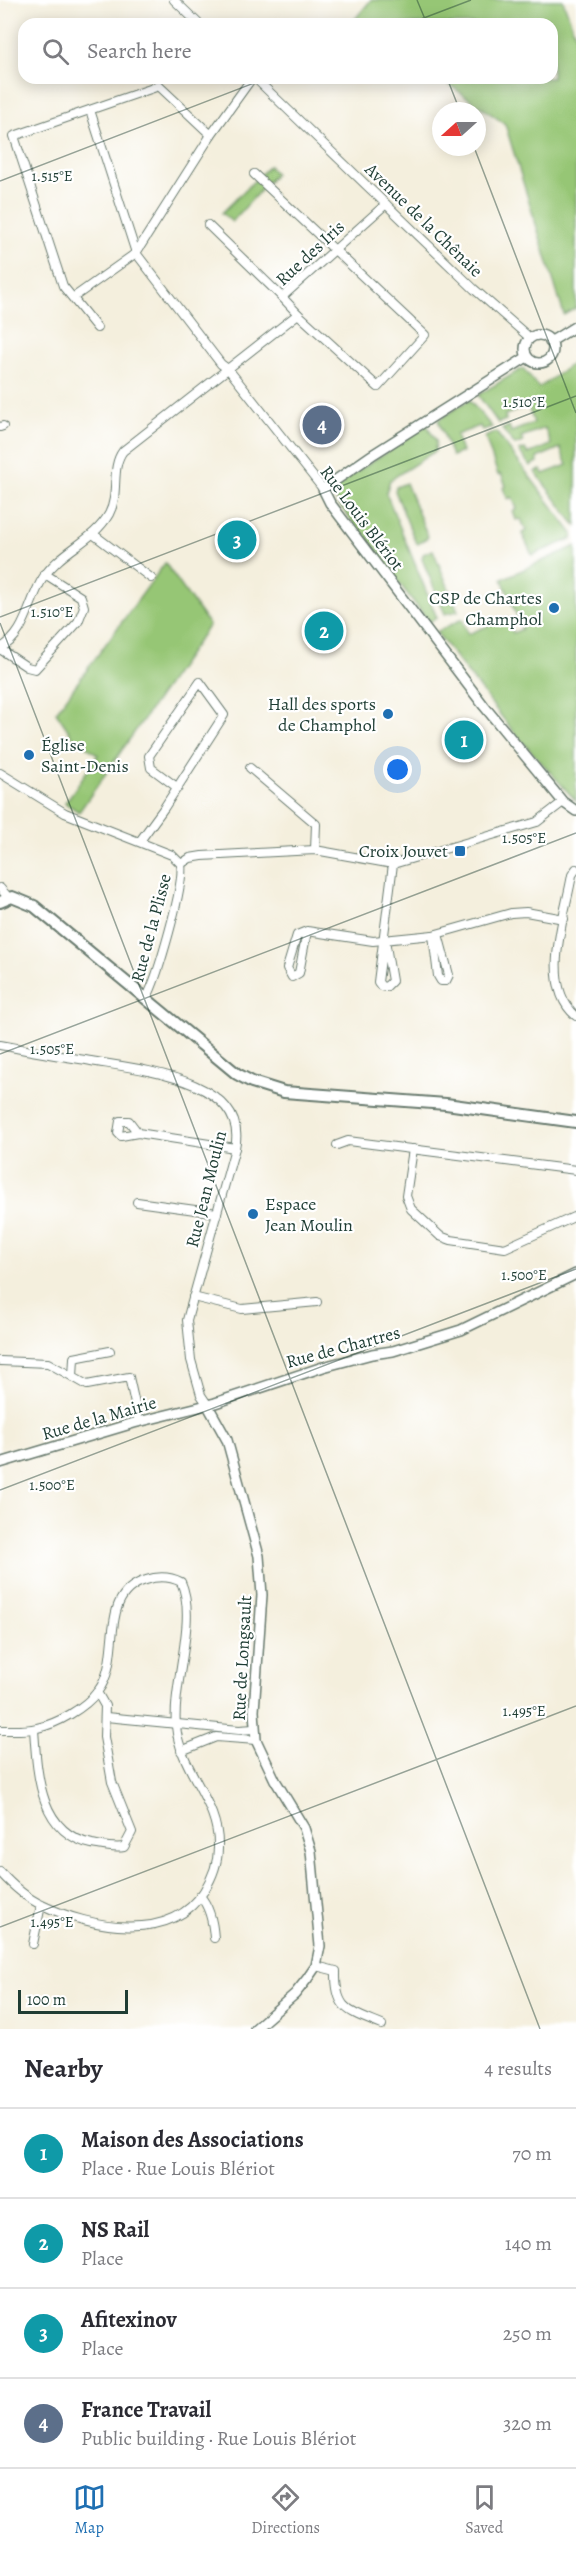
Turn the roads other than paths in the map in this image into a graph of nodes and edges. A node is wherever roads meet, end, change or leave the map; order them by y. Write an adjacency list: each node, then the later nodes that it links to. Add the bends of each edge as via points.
1 (174, 0): 2 (street)
2 (192, 18)
3 (249, 84): 6 (street)
4 (259, 84): 8 (street, Avenue de la Chênaie)
5 (90, 110): 6 (street, via 159,86); 11 (street, Rue Louis Blériot); 12 (street, via 14,136 63,286)
6 (211, 135): 11 (street)
7 (254, 174): 10 (street)
8 (386, 204): 10 (street, Rue des Iris); 17 (street, Avenue de la Chênaie)
9 (208, 225): 13 (street)
10 (334, 251): 13 (street, Rue des Iris); 14 (street, via 425,334 378,387)
11 (136, 253): 12 (street); 20 (street, Rue Louis Blériot)
12 (74, 297): 16 (street)
13 (282, 297): 14 (street, Rue des Iris)
14 (298, 314): 20 (street, Rue des Iris)
15 (576, 326): 18 (street)
16 (97, 328)
17 (530, 338): 18 (street, via 544,336); 19 (street, via 525,349)
18 (550, 342): 19 (street, via 553,353 547,361 537,363)
19 (527, 357): 21 (street)
20 (229, 370): 21 (street, Rue Louis Blériot); 22 (street, Rue des Iris, via 123,451 113,506)
21 (323, 489): 29 (street, Rue Louis Blériot, via 484,706)
22 (93, 534): 23 (street, via 57,558); 24 (street)
23 (45, 574): 25 (street, via 20,627); 25 (street, via 81,597 84,607 78,622 35,669)
24 (151, 578)
25 (0, 649)
26 (250, 768): 32 (street, via 316,824)
27 (0, 773): 31 (street, via 65,813)
28 (178, 788): 28 (street, via 224,715 200,682 148,756 151,768); 31 (street)
29 (563, 802): 30 (street, Rue Louis Blériot); 34 (street, via 537,822)
30 (576, 811)
31 (140, 841): 33 (street, via 172,855)
32 (315, 850): 33 (street, via 202,856); 34 (street)
33 (181, 864): 42 (street, Rue de la Plisse, via 162,957)
34 (393, 864): 41 (street)
35 (576, 869): 38 (street)
36 (0, 888): 37 (street)
37 (4, 900): 42 (main road, via 24,900 34,906)
38 (564, 919): 40 (street, via 511,913); 43 (street, via 556,982 560,997)
39 (307, 931): 39 (street, via 297,935 287,968 292,977 299,973); 41 (street)
40 (435, 934): 40 (street, via 438,976 446,981 449,975); 41 (street)
41 (385, 940): 41 (street, via 378,982 386,987 392,981)
42 (146, 999): 45 (main road, via 237,1074 265,1088 446,1104)
43 (576, 1016)
44 (0, 1045): 48 (street, Rue Jean Moulin, via 184,1080 231,1113 238,1132)
45 (576, 1122)
46 (138, 1133): 48 (street)
47 (337, 1144): 49 (street, via 348,1141)
48 (235, 1148): 52 (street, Rue Jean Moulin)
49 (413, 1149): 50 (street); 53 (street, via 406,1196 411,1209 440,1236 505,1248)
50 (576, 1170)
51 (137, 1202): 52 (street)
52 (217, 1213): 55 (street, Rue Jean Moulin)
53 (576, 1216)
54 (576, 1274): 60 (street, Rue de Chartres, via 461,1330 323,1367)
55 (193, 1297): 56 (street, via 242,1309); 60 (street, Rue Jean Moulin, via 186,1334)
56 (317, 1302)
57 (110, 1351): 59 (street, via 74,1358)
58 (0, 1361): 59 (street, via 48,1363)
59 (73, 1377): 61 (street, via 87,1385 129,1377)
60 (207, 1404): 61 (street, Rue de la Mairie); 67 (street, Rue de Longsault, via 227,1440 259,1556 262,1595)
61 (139, 1422): 62 (street, Rue de la Mairie)
62 (0, 1463)
63 (97, 1692): 64 (street); 65 (street, via 108,1671 116,1608 121,1597 137,1583 172,1578 181,1582 187,1602); 66 (street, via 70,1713)
64 (106, 1716): 65 (street); 66 (street, via 106,1758 132,1832 124,1847 116,1849 79,1841 62,1831 42,1792)
65 (176, 1724): 67 (street); 70 (street)
66 (34, 1729): 68 (street)
67 (254, 1729): 69 (street, Rue de Longsault)
68 (0, 1730)
69 (256, 1740): 70 (street, via 216,1737); 76 (street, Rue de Longsault, via 304,1828 311,1851 320,1946)
70 (181, 1751): 72 (street, via 217,1828 219,1849 212,1877)
71 (0, 1872): 73 (street)
72 (200, 1896): 73 (street, via 178,1916 143,1927 69,1915); 74 (street, via 210,1914)
73 (41, 1905): 75 (street)
74 (214, 1938)
75 (33, 1944)
76 (316, 1966): 77 (street, via 336,1971 335,1993 342,2006); 78 (street, via 295,1994)
77 (382, 2025)
78 (255, 2029)

